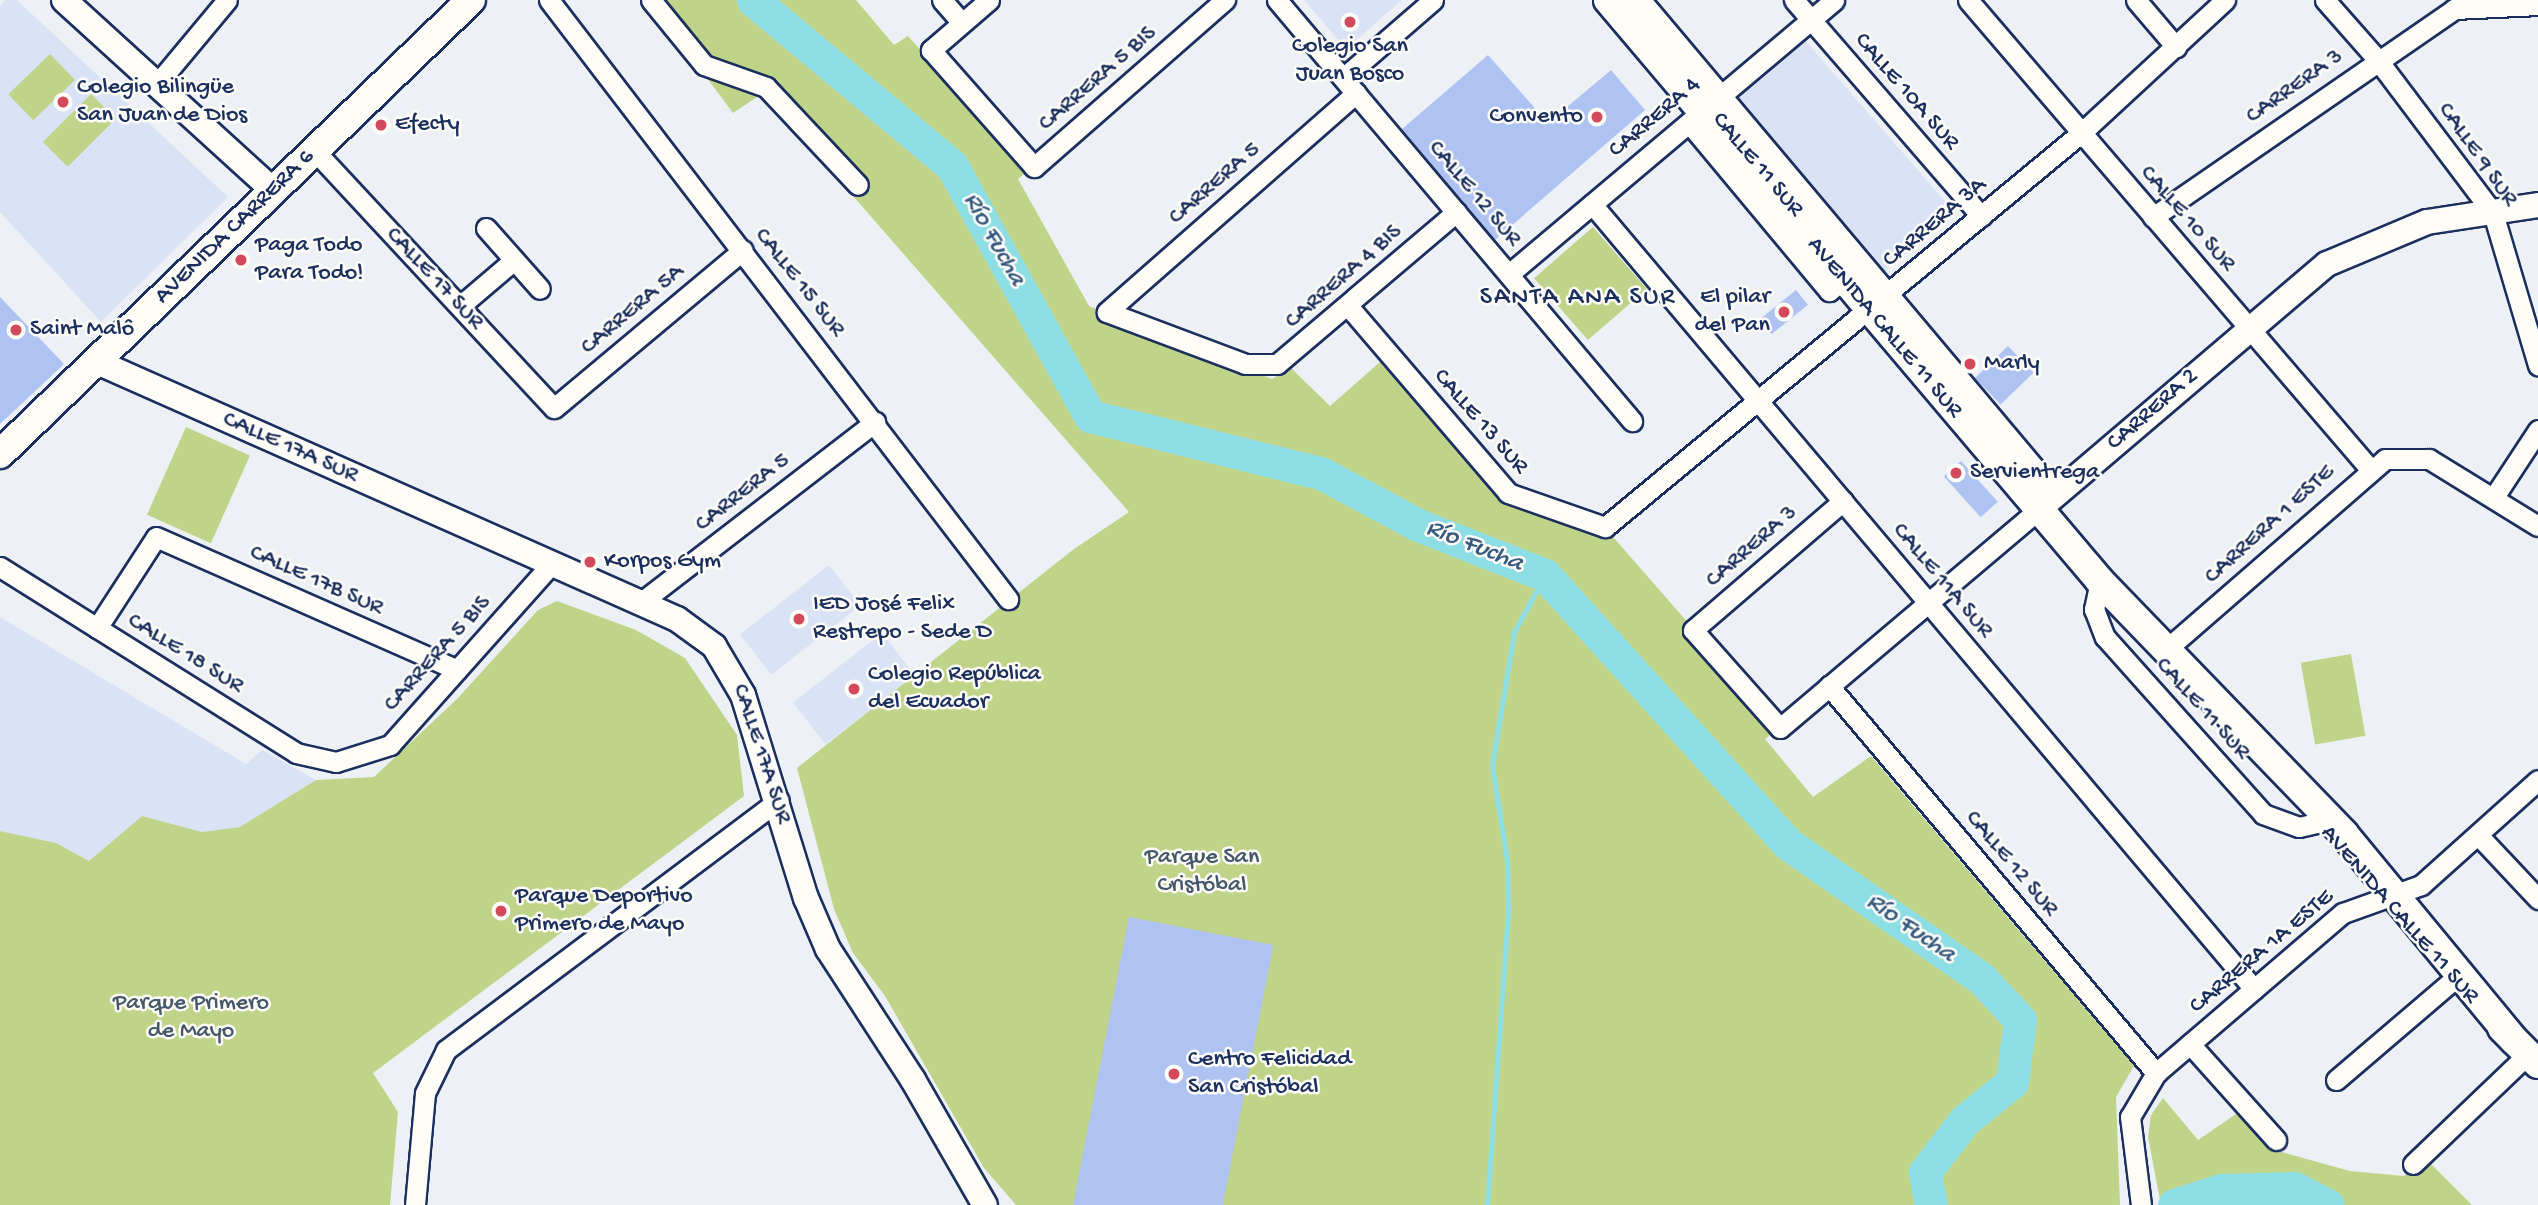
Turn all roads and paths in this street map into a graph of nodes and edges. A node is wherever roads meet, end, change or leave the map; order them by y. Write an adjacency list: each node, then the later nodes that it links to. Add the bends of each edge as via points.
1 (64, 0): 26 (street)
2 (227, 0): 26 (street)
3 (471, 0): 30 (main road, AVENIDA CARRERA 6)
4 (549, 0): 40 (street, CALLE 15 SUR)
5 (651, 0): 31 (street, via 704,65 766,87)
6 (942, 0): 22 (street)
7 (989, 0): 22 (street)
8 (1225, 0): 22 (street, CARRERA 5 BIS, via 1034,167 931,50)
9 (1277, 0): 25 (street, CALLE 12 SUR)
10 (1433, 0): 25 (street)
11 (1608, 0): 28 (main road, AVENIDA CALLE 11 SUR)
12 (1635, 0): 28 (main road, AVENIDA CALLE 11 SUR)
13 (1794, 0): 21 (street, CALLE 10A SUR)
14 (1834, 0): 21 (street, CARRERA 4)
15 (1968, 0): 29 (street, CALLE 10 SUR)
16 (2136, 0): 23 (street)
17 (2225, 0): 23 (street, CARRERA 3A)
18 (2325, 0): 24 (street, CALLE 9 SUR)
19 (2460, 5): 20 (street); 24 (street, CARRERA 3)
20 (2538, 5)
21 (1811, 19): 28 (street, CARRERA 4); 37 (street, CALLE 10A SUR)
22 (962, 23)
23 (2176, 47): 29 (street, CARRERA 3A)
24 (2377, 59): 36 (street, CALLE 9 SUR); 38 (street, CARRERA 3)
25 (1343, 78): 27 (street, CALLE 12 SUR)
26 (157, 84): 32 (street)
27 (1356, 93): 35 (street, CALLE 12 SUR); 50 (street, CARRERA 5, via 1107,312)
28 (1703, 111): 33 (street, CARRERA 4); 44 (main road, AVENIDA CALLE 11 SUR); 44 (main road, AVENIDA CALLE 11 SUR, via 1843,279)
29 (2081, 133): 37 (street, CARRERA 3A); 38 (street, CALLE 10 SUR)
30 (314, 150): 32 (main road, AVENIDA CARRERA 6); 45 (street, CALLE 17 SUR)
31 (858, 185)
32 (273, 190): 48 (main road, AVENIDA CARRERA 6)
33 (1592, 204): 42 (street, CARRERA 4); 51 (street, CALLE 11A SUR)
34 (2538, 205): 36 (street, CARRERA 2)
35 (1456, 212): 42 (street, CALLE 12 SUR); 46 (street, CARRERA 4 BIS)
36 (2493, 213): 47 (street, CARRERA 2, via 2427,222 2348,251); 49 (street, CALLE 9 SUR)
37 (1981, 216): 44 (street, CARRERA 3A)
38 (2153, 217): 47 (street, CALLE 10 SUR)
39 (485, 228): 41 (street)
40 (743, 250): 52 (street, CARRERA 5A); 54 (street, CALLE 15 SUR)
41 (514, 260): 43 (street); 45 (street)
42 (1509, 274): 53 (street, CALLE 12 SUR)
43 (540, 289)
44 (1877, 304): 51 (street, CARRERA 3A); 60 (main road, AVENIDA CALLE 11 SUR)
45 (460, 306): 52 (street, CALLE 17 SUR)
46 (1348, 306): 50 (street, CARRERA 4 BIS, via 1277,365); 62 (street, CALLE 13 SUR, via 1508,494)
47 (2248, 328): 57 (street, CALLE 10 SUR); 60 (street, CARRERA 2)
48 (95, 361): 56 (main road, AVENIDA CARRERA 6); 63 (street, CALLE 17A SUR)
49 (2538, 365)
50 (1258, 368)
51 (1760, 402): 59 (street, CALLE 11A SUR); 62 (street, CARRERA 3A)
52 (554, 408)
53 (1632, 421)
54 (875, 422): 66 (street, CALLE 15 SUR); 67 (street, CARRERA 5)
55 (2538, 430): 58 (street)
56 (0, 454)
57 (2370, 468): 58 (street, CARRERA 1 ESTE, via 2385,459 2411,455 2450,469); 70 (street, CARRERA 1 ESTE)
58 (2494, 498): 61 (street)
59 (1843, 501): 68 (street, CALLE 11A SUR); 73 (street, CARRERA 3, via 1693,630)
60 (2046, 503): 65 (main road, AVENIDA CALLE 11 SUR); 68 (street, CARRERA 2); 70 (main road, AVENIDA CALLE 11 SUR, via 2113,568)
61 (2538, 526)
62 (1605, 527)
63 (551, 564): 67 (street, CALLE 17A SUR); 71 (street, CARRERA 5 BIS)
64 (0, 567): 69 (street, CALLE 18 SUR)
65 (2100, 581): 70 (main road, AVENIDA CALLE 11 SUR); 78 (street, CALLE 11 SUR, via 2094,609 2105,637 2263,814 2299,827)
66 (1008, 598)
67 (640, 603): 77 (street, CALLE 17A SUR, via 690,627 726,660)
68 (1928, 603): 72 (street, CARRERA 2); 83 (street, CALLE 11A SUR)
69 (97, 628): 71 (street, CALLE 17B SUR, via 156,537); 74 (street, CALLE 18 SUR, via 296,753)
70 (2169, 647): 76 (main road, AVENIDA CALLE 11 SUR)
71 (457, 670): 74 (street, CARRERA 5 BIS, via 390,745)
72 (1829, 686): 73 (street, CARRERA 2); 86 (street, CALLE 12 SUR)
73 (1780, 728)
74 (351, 761)
75 (2538, 780): 79 (street, CARRERA 1A ESTE)
76 (2290, 783): 78 (main road, AVENIDA CALLE 11 SUR); 80 (main road, AVENIDA CALLE 11 SUR)
77 (779, 800): 91 (street, via 457,1040 437,1064 420,1120); 92 (street, CALLE 17A SUR, via 806,898 828,949 913,1080)
78 (2317, 823): 80 (main road, AVENIDA CALLE 11 SUR)
79 (2478, 835): 80 (street, CARRERA 1A ESTE, via 2421,884); 81 (street)
80 (2388, 897): 82 (main road, AVENIDA CALLE 11 SUR); 83 (street, CARRERA 1A ESTE, via 2347,910); 85 (main road, AVENIDA CALLE 11 SUR)
81 (2538, 899)
82 (2452, 981): 85 (main road, AVENIDA CALLE 11 SUR); 87 (street)
83 (2254, 989): 84 (street, CARRERA 1A ESTE)
84 (2190, 1044): 86 (street, CARRERA 1A ESTE); 88 (street)
85 (2527, 1052): 89 (street)
86 (2156, 1073): 90 (street, CARRERA 1A ESTE, via 2130,1117)
87 (2336, 1080)
88 (2276, 1140)
89 (2413, 1164)
90 (2139, 1197)
91 (415, 1205)
92 (985, 1205)

